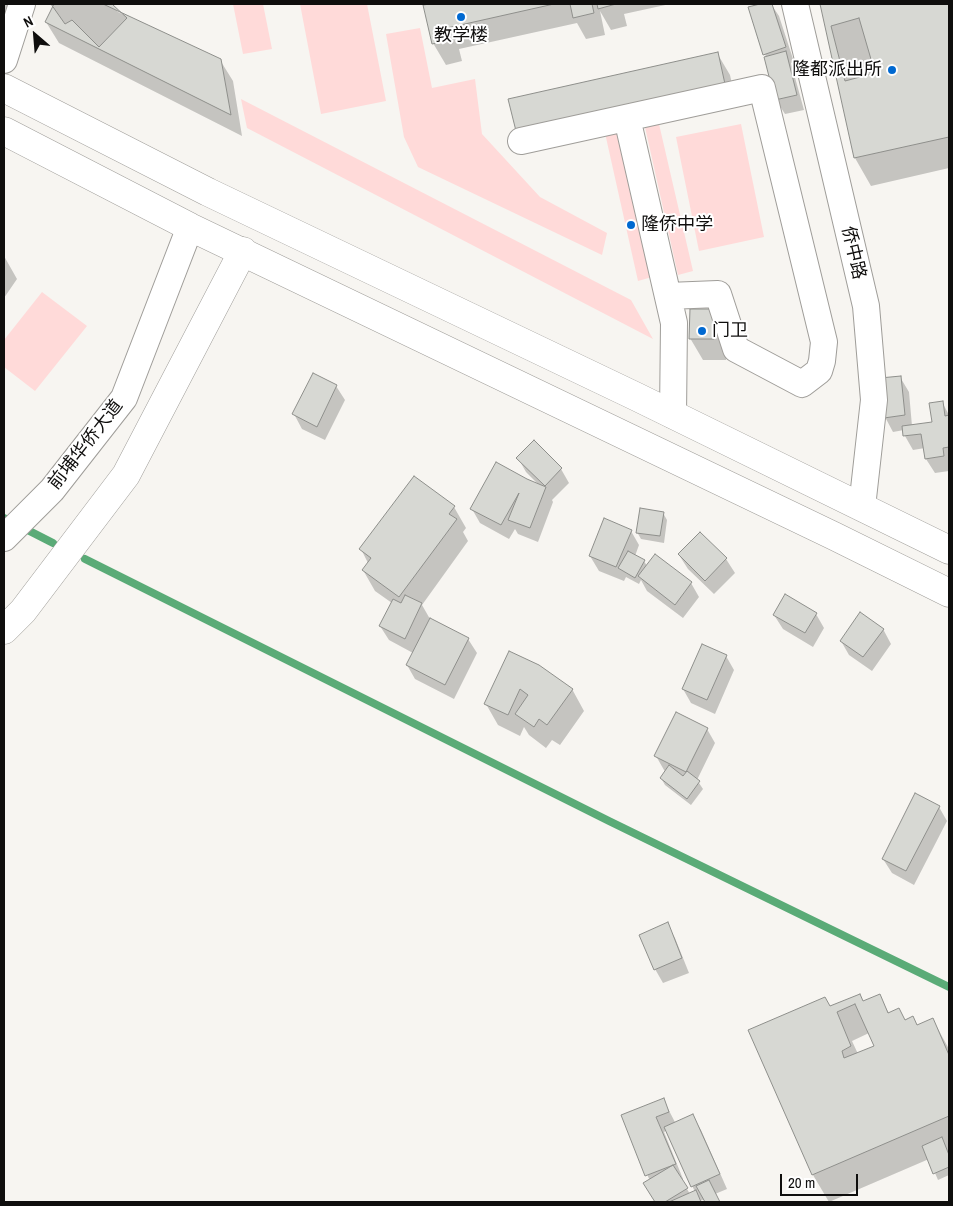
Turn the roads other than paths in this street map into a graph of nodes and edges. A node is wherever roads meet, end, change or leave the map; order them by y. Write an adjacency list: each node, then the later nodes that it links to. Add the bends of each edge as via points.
1 (22, 4): 3 (street)
2 (795, 4): 12 (street, 侨中路, via 866,306 874,400)
3 (4, 60)
4 (4, 88): 11 (main road, via 208,192)
5 (627, 118): 7 (street); 10 (street); 10 (street, via 762,88 824,342 820,371 802,384 736,349 718,294)
6 (4, 131): 8 (main road)
7 (521, 141)
8 (190, 227): 9 (main road); 13 (street, 前埔华侨大道, via 124,398 52,490)
9 (243, 251): 15 (main road); 16 (main road, via 126,474 23,611)
10 (668, 296): 11 (street, via 674,323)
11 (673, 415): 12 (main road)
12 (862, 507): 14 (main road)
13 (12, 529)
14 (949, 550)
15 (949, 593)
16 (4, 630)

